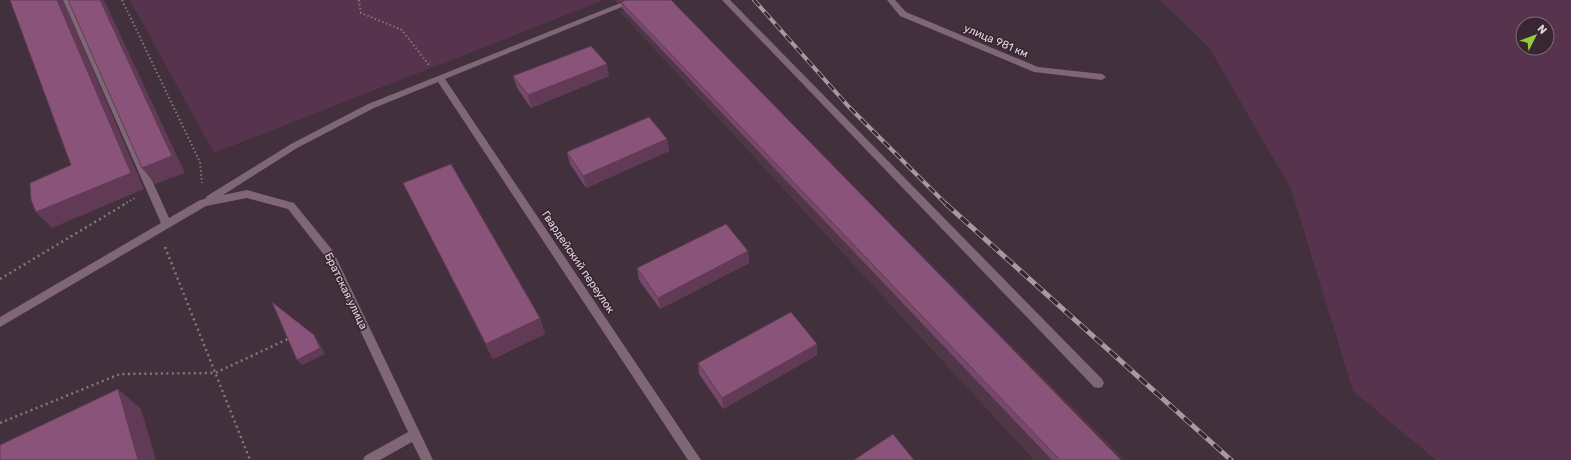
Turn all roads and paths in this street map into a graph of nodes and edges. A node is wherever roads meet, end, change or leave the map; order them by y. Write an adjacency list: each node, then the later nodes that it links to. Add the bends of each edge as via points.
1 (67, 0): 9 (street)
2 (122, 0): 10 (path, via 200,162)
3 (359, 0): 8 (path, via 361,13 402,30)
4 (726, 0): 16 (street)
5 (891, 0): 7 (street, улица 981 км, via 903,14 1037,70)
6 (630, 1): 8 (street)
7 (1102, 77)
8 (440, 78): 10 (street, via 372,106 294,146); 22 (street, Гвардейский переулок)
9 (151, 189): 11 (street); 12 (path)
10 (203, 203): 11 (street, Братская улица); 18 (street, Братская улица, via 247,194 291,206 329,254)
11 (162, 227): 13 (street, Братская улица); 15 (path)
12 (0, 279)
13 (0, 322)
14 (290, 338): 15 (path)
15 (215, 373): 17 (path, via 120,374); 19 (path)
16 (1098, 383)
17 (0, 423)
18 (415, 434): 20 (street); 21 (street, Братская улица)
19 (250, 460)
20 (369, 460)
21 (427, 460)
22 (696, 460)

